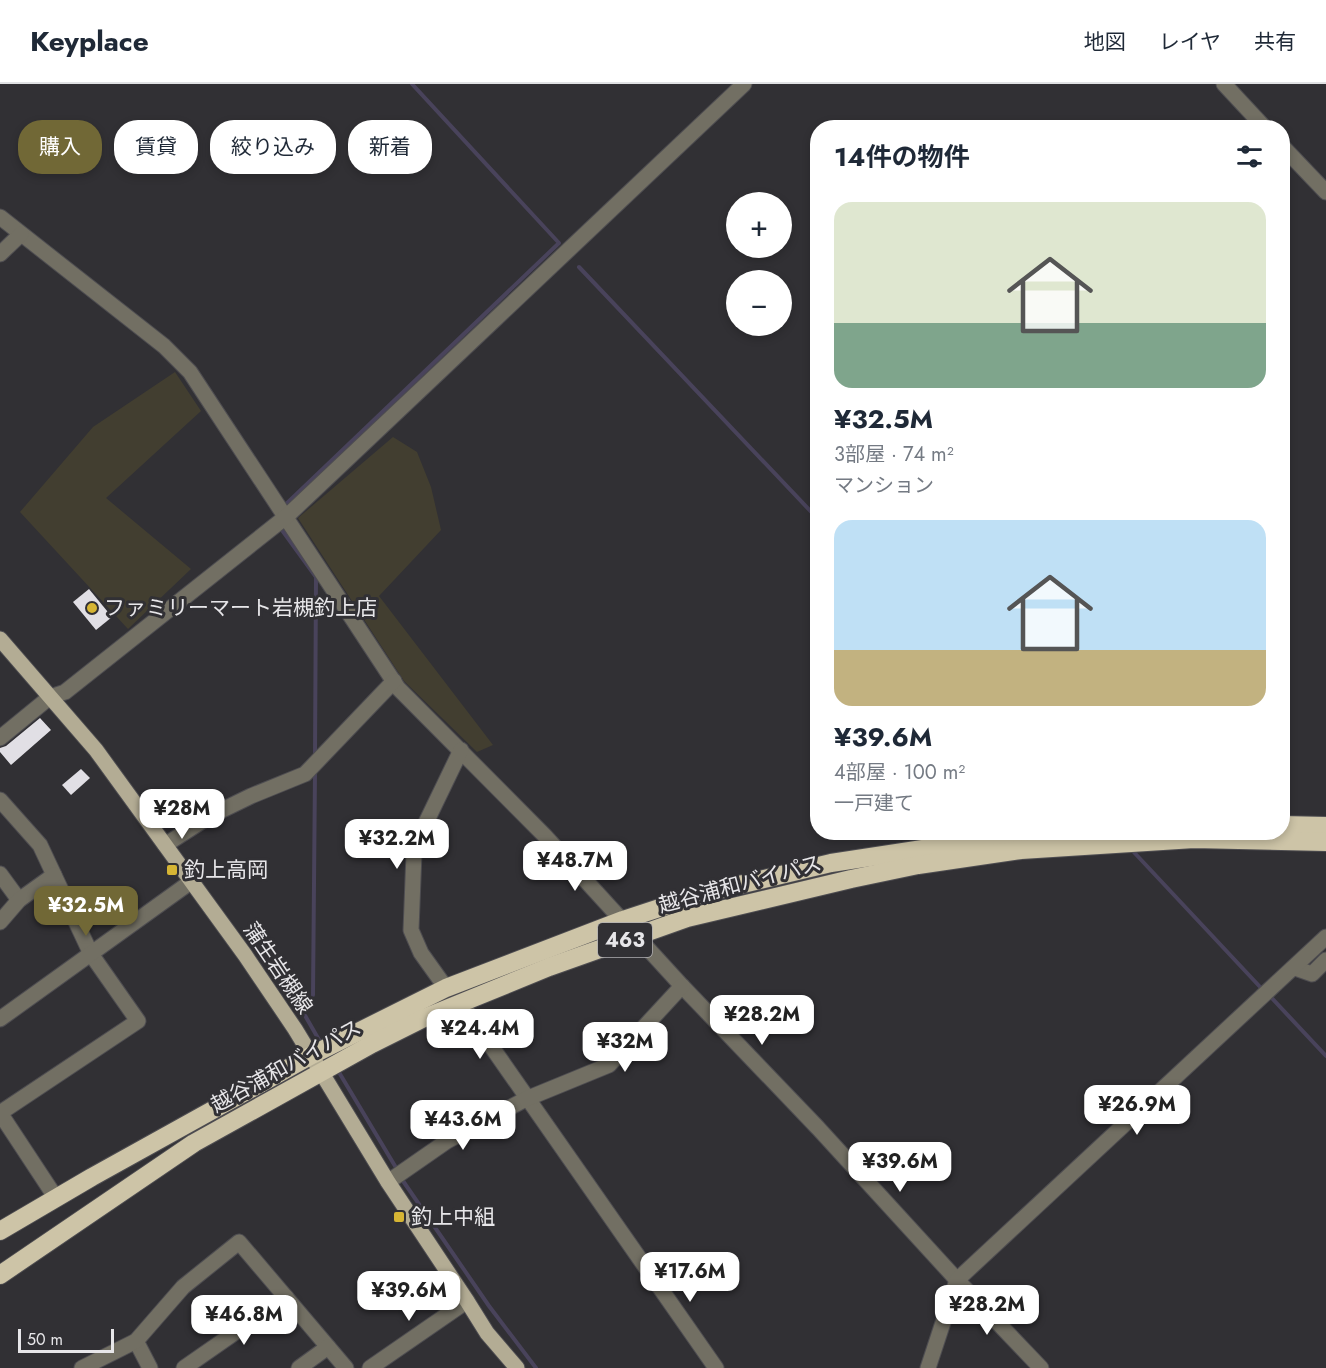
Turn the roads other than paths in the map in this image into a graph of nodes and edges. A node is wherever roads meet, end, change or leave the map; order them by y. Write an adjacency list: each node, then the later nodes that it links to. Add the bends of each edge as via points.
1 (744, 84): 9 (street)
2 (1224, 84): 3 (street)
3 (1258, 120)
4 (1290, 154): 5 (street)
5 (1326, 192)
6 (0, 217): 7 (street)
7 (21, 234): 8 (street); 9 (street, via 164,346 190,372)
8 (0, 254)
9 (287, 516): 11 (street); 12 (street, via 65,692)
10 (0, 639): 12 (main road, 蒲生岩槻線)
11 (394, 681): 14 (street); 22 (street, via 305,774 210,816)
12 (50, 697): 13 (street); 22 (main road, 蒲生岩槻線, via 102,758)
13 (0, 738)
14 (461, 750): 27 (street); 35 (street, via 414,853 411,930 421,953)
15 (0, 800): 24 (street, via 40,845)
16 (1290, 825): 17 (highway)
17 (1326, 826)
18 (982, 840): 27 (highway, 越谷浦和バイパス / 463, via 831,863 705,893)
19 (1178, 840): 29 (highway, 越谷浦和バイパス / 463, via 1021,850 918,865 687,918)
20 (1238, 840): 21 (highway, 越谷浦和バイパス / 463)
21 (1326, 842)
22 (165, 844): 25 (main road, 蒲生岩槻線)
23 (0, 874): 26 (street)
24 (54, 875): 26 (street); 31 (street)
25 (192, 881): 31 (street); 38 (main road, 蒲生岩槻線)
26 (19, 900): 28 (street)
27 (623, 920): 29 (street); 35 (highway, 越谷浦和バイパス / 463)
28 (0, 922)
29 (637, 936): 34 (street); 36 (highway, 越谷浦和バイパス / 463)
30 (1326, 937): 33 (street)
31 (91, 954): 37 (street); 41 (street, via 138,1022 0,1113)
32 (1326, 960): 33 (street, via 1312,974)
33 (1295, 968): 46 (street)
34 (682, 986): 39 (street, via 609,1065); 46 (street)
35 (446, 988): 38 (highway, 越谷浦和バイパス / 463)
36 (460, 1003): 38 (highway, 越谷浦和バイパス / 463); 39 (street)
37 (0, 1019)
38 (316, 1063): 40 (main road, 蒲生岩槻線); 41 (highway, 越谷浦和バイパス / 463); 43 (highway, 越谷浦和バイパス / 463)
39 (526, 1099): 40 (street, via 447,1141); 58 (street)
40 (388, 1182): 48 (main road, 蒲生岩槻線)
41 (56, 1198): 42 (highway, 越谷浦和バイパス / 463)
42 (0, 1232)
43 (31, 1256): 44 (highway); 45 (highway, 越谷浦和バイパス / 463)
44 (0, 1270)
45 (0, 1275)
46 (957, 1280): 59 (street); 60 (street)
47 (286, 1297): 49 (street, via 239,1242 183,1287); 50 (street); 53 (street)
48 (467, 1301): 56 (street); 57 (main road, 蒲生岩槻線)
49 (136, 1341): 51 (street); 52 (street)
50 (328, 1347): 54 (street); 55 (street)
51 (82, 1368)
52 (150, 1368)
53 (184, 1368)
54 (299, 1368)
55 (346, 1368)
56 (370, 1368)
57 (517, 1368)
58 (716, 1368)
59 (928, 1368)
60 (1041, 1368)

